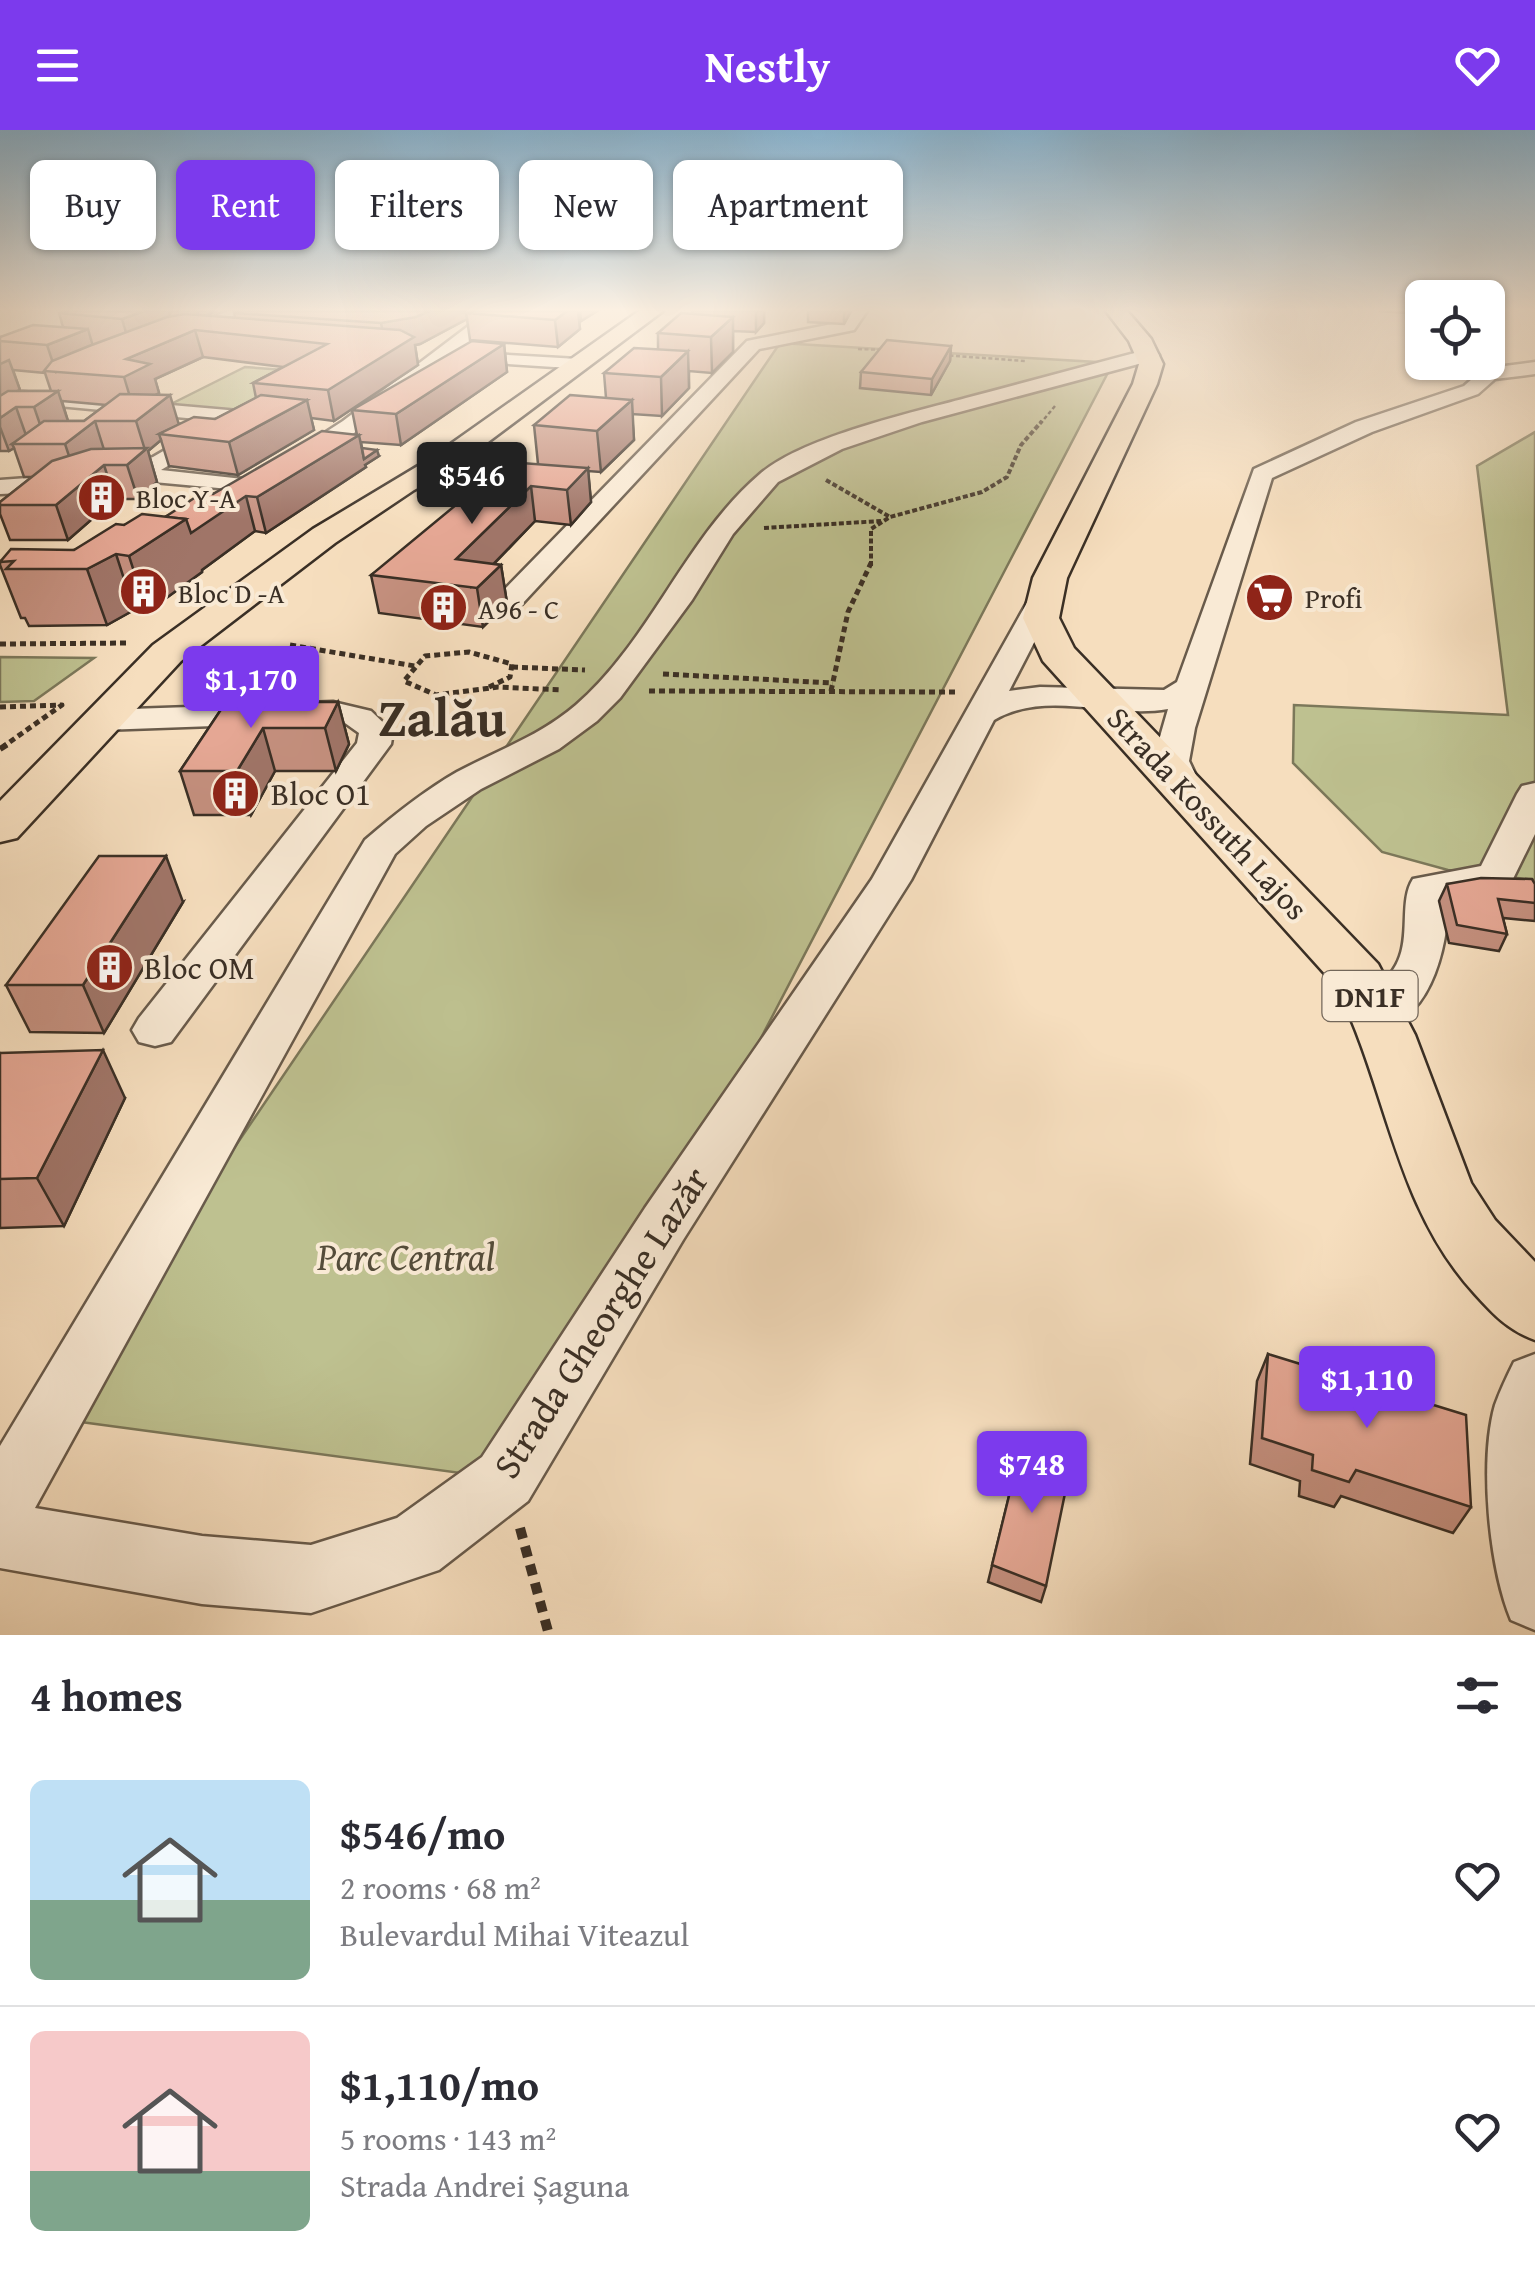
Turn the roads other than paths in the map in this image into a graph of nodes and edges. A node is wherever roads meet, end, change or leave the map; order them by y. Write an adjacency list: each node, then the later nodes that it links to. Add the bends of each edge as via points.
1 (408, 381): 11 (street)
2 (555, 381): 21 (main road, via 245,593 167,654)
3 (718, 381): 16 (street)
4 (1048, 381): 29 (street, via 834,444 770,477 723,530 616,681 546,742 468,781 379,848)
5 (1146, 381): 17 (main road)
6 (1477, 381): 18 (street, via 1470,390 1364,426 1262,474)
7 (58, 383): 8 (street)
8 (23, 398): 9 (street); 10 (street)
9 (0, 409)
10 (228, 416): 11 (street); 12 (street, via 191,446)
11 (351, 426): 13 (street)
12 (137, 474): 13 (street); 14 (street, via 65,487)
13 (259, 478): 15 (street)
14 (0, 487)
15 (206, 503)
16 (512, 598)
17 (1043, 598): 19 (main road, Strada Kossuth Lajos / DN1F, via 1046,636); 20 (street, Strada Gheorghe Lazăr)
18 (1191, 688): 19 (street, via 1156,702); 22 (street, via 1172,752)
19 (1102, 700): 20 (street); 22 (main road, Strada Kossuth Lajos / DN1F)
20 (969, 703): 30 (street, Strada Gheorghe Lazăr, via 892,880 505,1479 414,1546 311,1578 202,1570)
21 (102, 720): 24 (main road); 26 (street, via 325,712 368,720 376,732 374,744)
22 (1181, 782): 25 (main road, Strada Kossuth Lajos / DN1F, via 1334,948)
23 (1535, 794): 25 (street, via 1496,876 1428,888 1422,963 1408,989)
24 (5, 816)
25 (1380, 1012): 27 (main road, Strada Kossuth Lajos / DN1F, via 1455,1217)
26 (155, 1030)
27 (1535, 1308)
28 (1535, 1382): 31 (street, via 1526,1398 1520,1446)
29 (0, 1507)
30 (0, 1535)
31 (1535, 1596)

